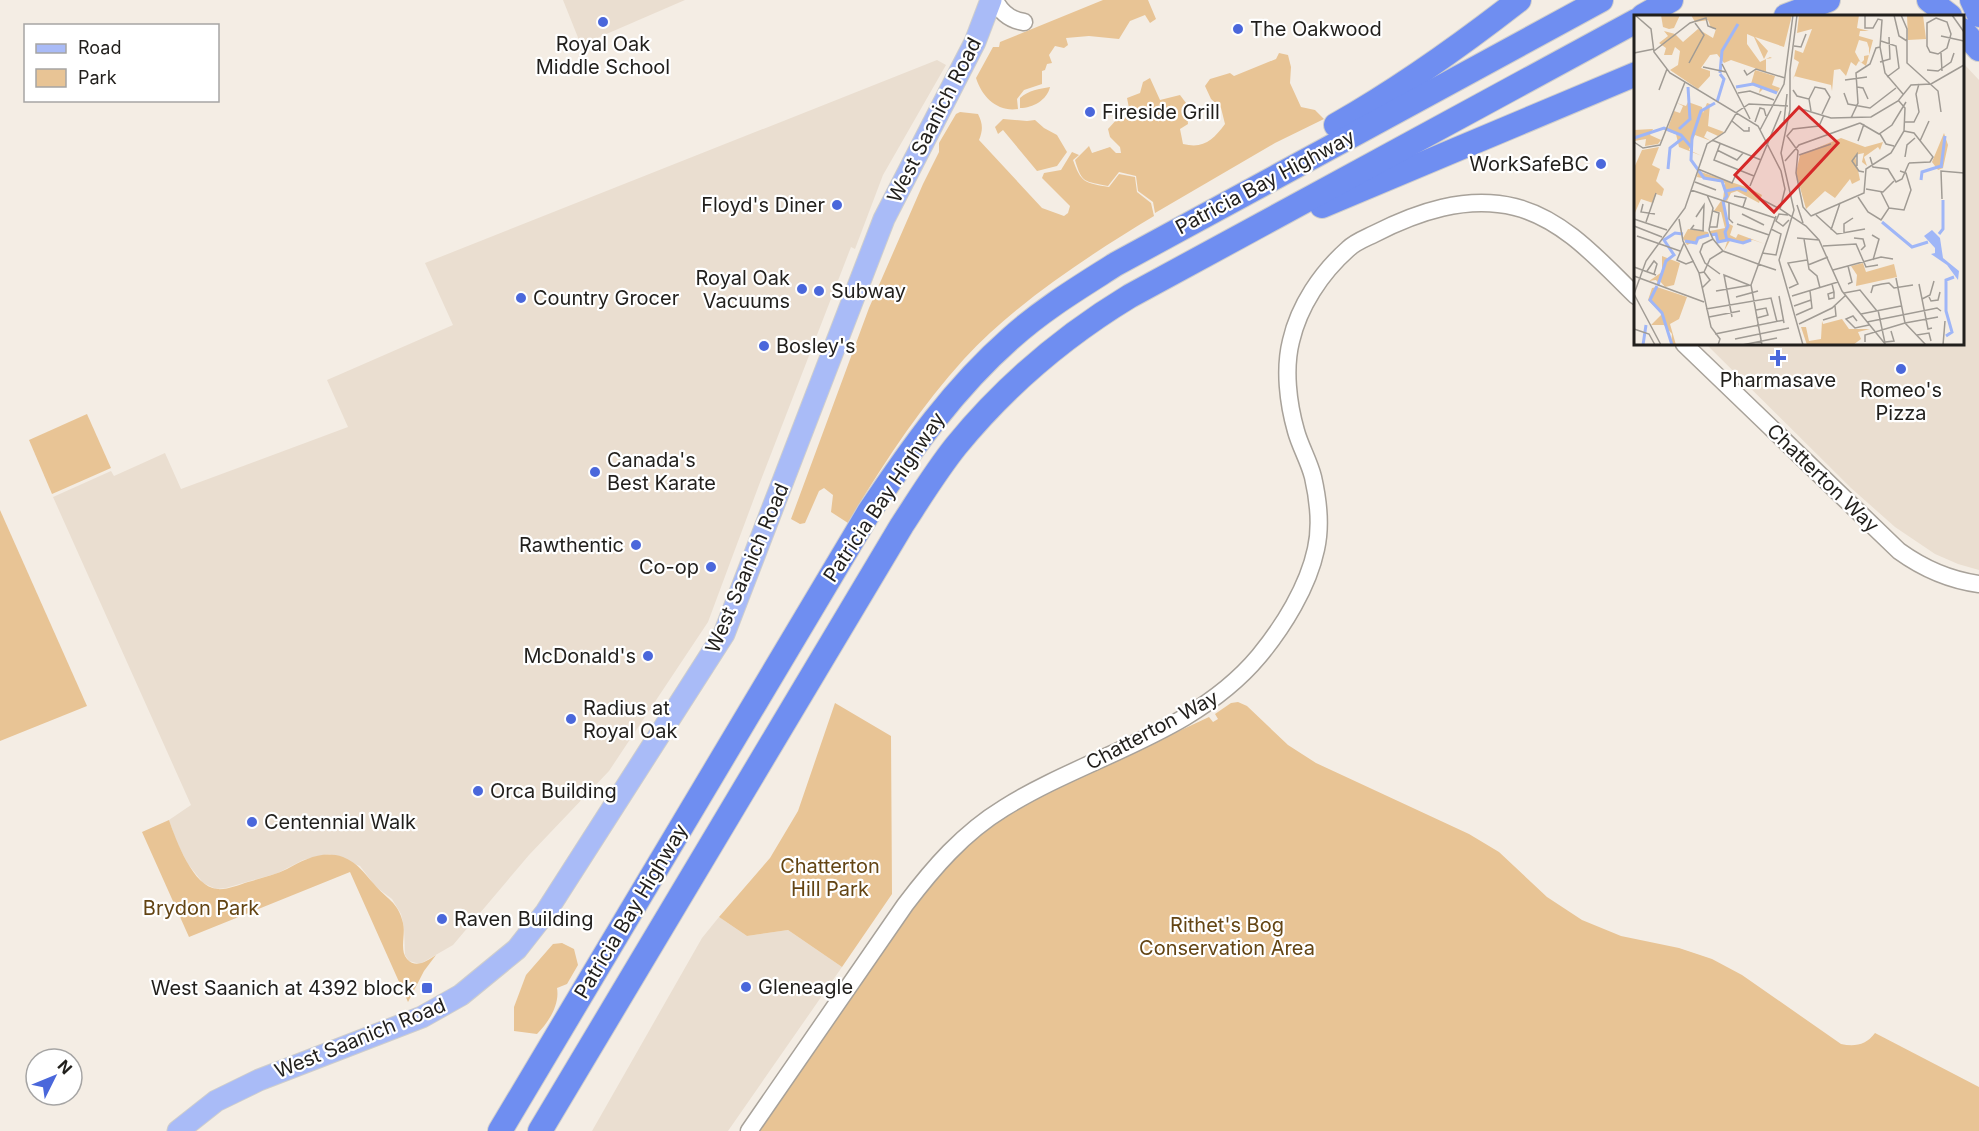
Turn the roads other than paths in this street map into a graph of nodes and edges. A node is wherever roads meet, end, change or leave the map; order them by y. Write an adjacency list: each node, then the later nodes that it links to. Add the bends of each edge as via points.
1 (993, 0): 16 (street, via 1013,20); 28 (main road, West Saanich Road, via 884,219 724,634 546,912 517,950 460,995 422,1017 259,1080 216,1101)
2 (1519, 0): 25 (highway, via 1413,79 1078,276 1002,334 972,363)
3 (1601, 0): 25 (highway, Patricia Bay Highway, via 1116,264 1012,336)
4 (1671, 0): 10 (highway)
5 (1802, 0): 11 (highway)
6 (1828, 0): 12 (highway)
7 (1929, 0): 13 (highway)
8 (1948, 0): 14 (main road)
9 (1969, 0): 15 (highway)
10 (1645, 15)
11 (1767, 15)
12 (1789, 15)
13 (1949, 15)
14 (1959, 15)
15 (1979, 15)
16 (1024, 22)
17 (1634, 22): 23 (highway, Patricia Bay Highway)
18 (1964, 23): 20 (main road)
19 (1964, 32): 20 (highway)
20 (1979, 47)
21 (1634, 75): 23 (highway, via 1314,210)
22 (1634, 295): 32 (street, Chatterton Way, via 1585,246 1548,220 1515,207 1477,203 1439,207 1389,226 1350,247 1319,280 1290,341 1286,372 1295,429 1312,476 1318,523 1316,549 1307,574 1279,629 1236,681 1218,696 1022,797 973,830 949,852 905,905)
23 (1130, 296): 27 (highway, Patricia Bay Highway, via 1046,354 987,410 956,447 902,525)
24 (1685, 345): 26 (street, Chatterton Way, via 1899,551 1935,573)
25 (958, 390): 29 (highway, Patricia Bay Highway, via 869,512)
26 (1979, 584)
27 (762, 760): 30 (highway, Patricia Bay Highway); 31 (highway, via 753,790)
28 (178, 1131)
29 (500, 1131)
30 (540, 1131)
31 (559, 1131)
32 (748, 1131)

